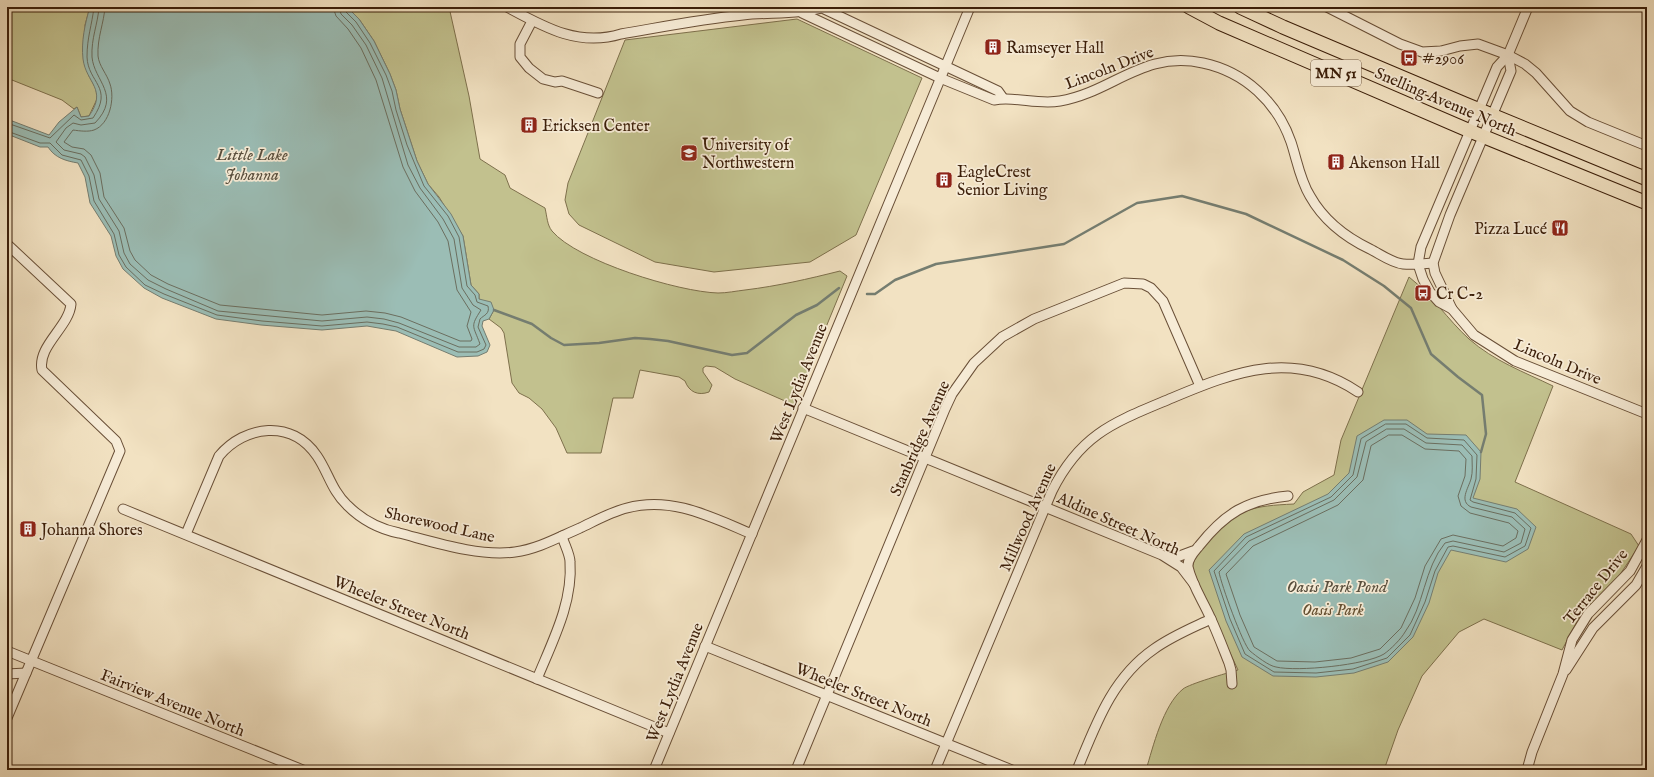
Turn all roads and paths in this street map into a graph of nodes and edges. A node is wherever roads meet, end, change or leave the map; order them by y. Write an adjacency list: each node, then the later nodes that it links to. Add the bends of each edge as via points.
1 (507, 7): 9 (street)
2 (970, 7): 11 (street, West Lydia Avenue)
3 (1189, 7): 17 (highway, Snelling Avenue North / MN 51, via 1219,23)
4 (1240, 7): 15 (highway, Snelling Avenue North / MN 51)
5 (1327, 7): 10 (street, via 1400,44 1422,52 1478,44)
6 (1528, 7): 10 (street)
7 (822, 8): 8 (street); 11 (street)
8 (802, 13): 9 (street, via 714,18 591,39 573,37); 12 (street, Lincoln Drive)
9 (532, 21): 13 (street, via 520,44 520,57 529,68 543,79 562,81)
10 (1508, 55): 15 (street, via 1497,67); 16 (street, via 1511,71); 19 (street, via 1536,73 1570,111 1588,122)
11 (945, 66): 12 (street, West Lydia Avenue); 14 (street, via 998,91)
12 (940, 78): 14 (street, Lincoln Drive, via 994,100); 28 (street, West Lydia Avenue)
13 (598, 93)
14 (1003, 98): 24 (street, Lincoln Drive, via 1040,102 1060,101 1090,92 1140,67 1171,61 1187,61 1218,67 1232,73 1258,91 1278,115 1288,136 1303,182 1328,222 1353,241 1402,264)
15 (1479, 110): 16 (highway, Snelling Avenue North / MN 51); 17 (street)
16 (1492, 116): 18 (street); 20 (highway, Snelling Avenue North / MN 51)
17 (1470, 131): 18 (highway, Snelling Avenue North / MN 51); 24 (street, via 1420,247)
18 (1484, 136): 21 (highway, Snelling Avenue North / MN 51); 23 (street, via 1450,215)
19 (1647, 146)
20 (1647, 179)
21 (1647, 203)
22 (7, 244): 45 (street, via 71,304 69,313 42,357 42,370 116,441 120,451)
23 (1433, 263): 24 (street); 25 (street, via 1434,273)
24 (1418, 264): 25 (street, Lincoln Drive, via 1430,292 1439,302)
25 (1452, 309): 29 (street, Lincoln Drive, via 1474,334 1515,361)
26 (1200, 386): 27 (street, Millwood Avenue, via 1248,370 1289,368 1330,376); 30 (street, Stanbridge Avenue, via 1163,301 1151,288 1143,284 1124,283 1017,328 987,350 952,394); 32 (street, Millwood Avenue, via 1125,418 1093,437 1080,448 1063,470)
27 (1358, 392)
28 (803, 408): 30 (street, Aldine Street North); 35 (street, West Lydia Avenue)
29 (1647, 414)
30 (925, 458): 32 (street, Aldine Street North); 51 (street, Stanbridge Avenue)
31 (1288, 496): 38 (street, via 1263,499 1242,506 1220,522)
32 (1045, 507): 39 (street, Aldine Street North); 54 (street, Millwood Avenue)
33 (124, 509): 34 (street, Wheeler Street North)
34 (186, 534): 36 (street, Shorewood Lane, via 219,456 230,444 244,435 266,430 290,434 309,446 346,504 368,522 383,529 473,550 500,553 531,548); 49 (street, Wheeler Street North)
35 (752, 534): 36 (street, Shorewood Lane, via 689,508 657,504 626,508); 43 (street, West Lydia Avenue)
36 (562, 536): 49 (street, via 570,561 568,596)
37 (1647, 540): 48 (street, Terrace Drive, via 1630,571 1595,606 1577,630 1568,650)
38 (1199, 546): 39 (street, via 1185,555); 41 (street, via 1189,558 1188,566)
39 (1162, 555): 41 (street, Aldine Street North, via 1181,567)
40 (1647, 566): 48 (street, Terrace Drive, via 1636,585 1604,614 1587,635)
41 (1194, 584): 42 (street)
42 (1211, 619): 50 (street, via 1232,670); 60 (street, via 1155,648 1126,673 1108,700)
43 (705, 646): 51 (street, Wheeler Street North); 53 (street, West Lydia Avenue)
44 (7, 651): 45 (street, Fairview Avenue North)
45 (31, 661): 47 (street); 55 (street, Fairview Avenue North)
46 (7, 674): 47 (street)
47 (26, 674): 52 (street)
48 (1563, 674): 61 (street, Terrace Drive)
49 (537, 679): 53 (street, Wheeler Street North)
50 (1232, 684)
51 (827, 695): 54 (street, Wheeler Street North); 57 (street, Stanbridge Avenue)
52 (7, 718)
53 (669, 733): 56 (street, West Lydia Avenue)
54 (946, 743): 58 (street, Millwood Avenue); 59 (street, Wheeler Street North)
55 (303, 770)
56 (654, 770)
57 (796, 770)
58 (935, 770)
59 (1012, 770)
60 (1077, 770)
61 (1527, 770)

